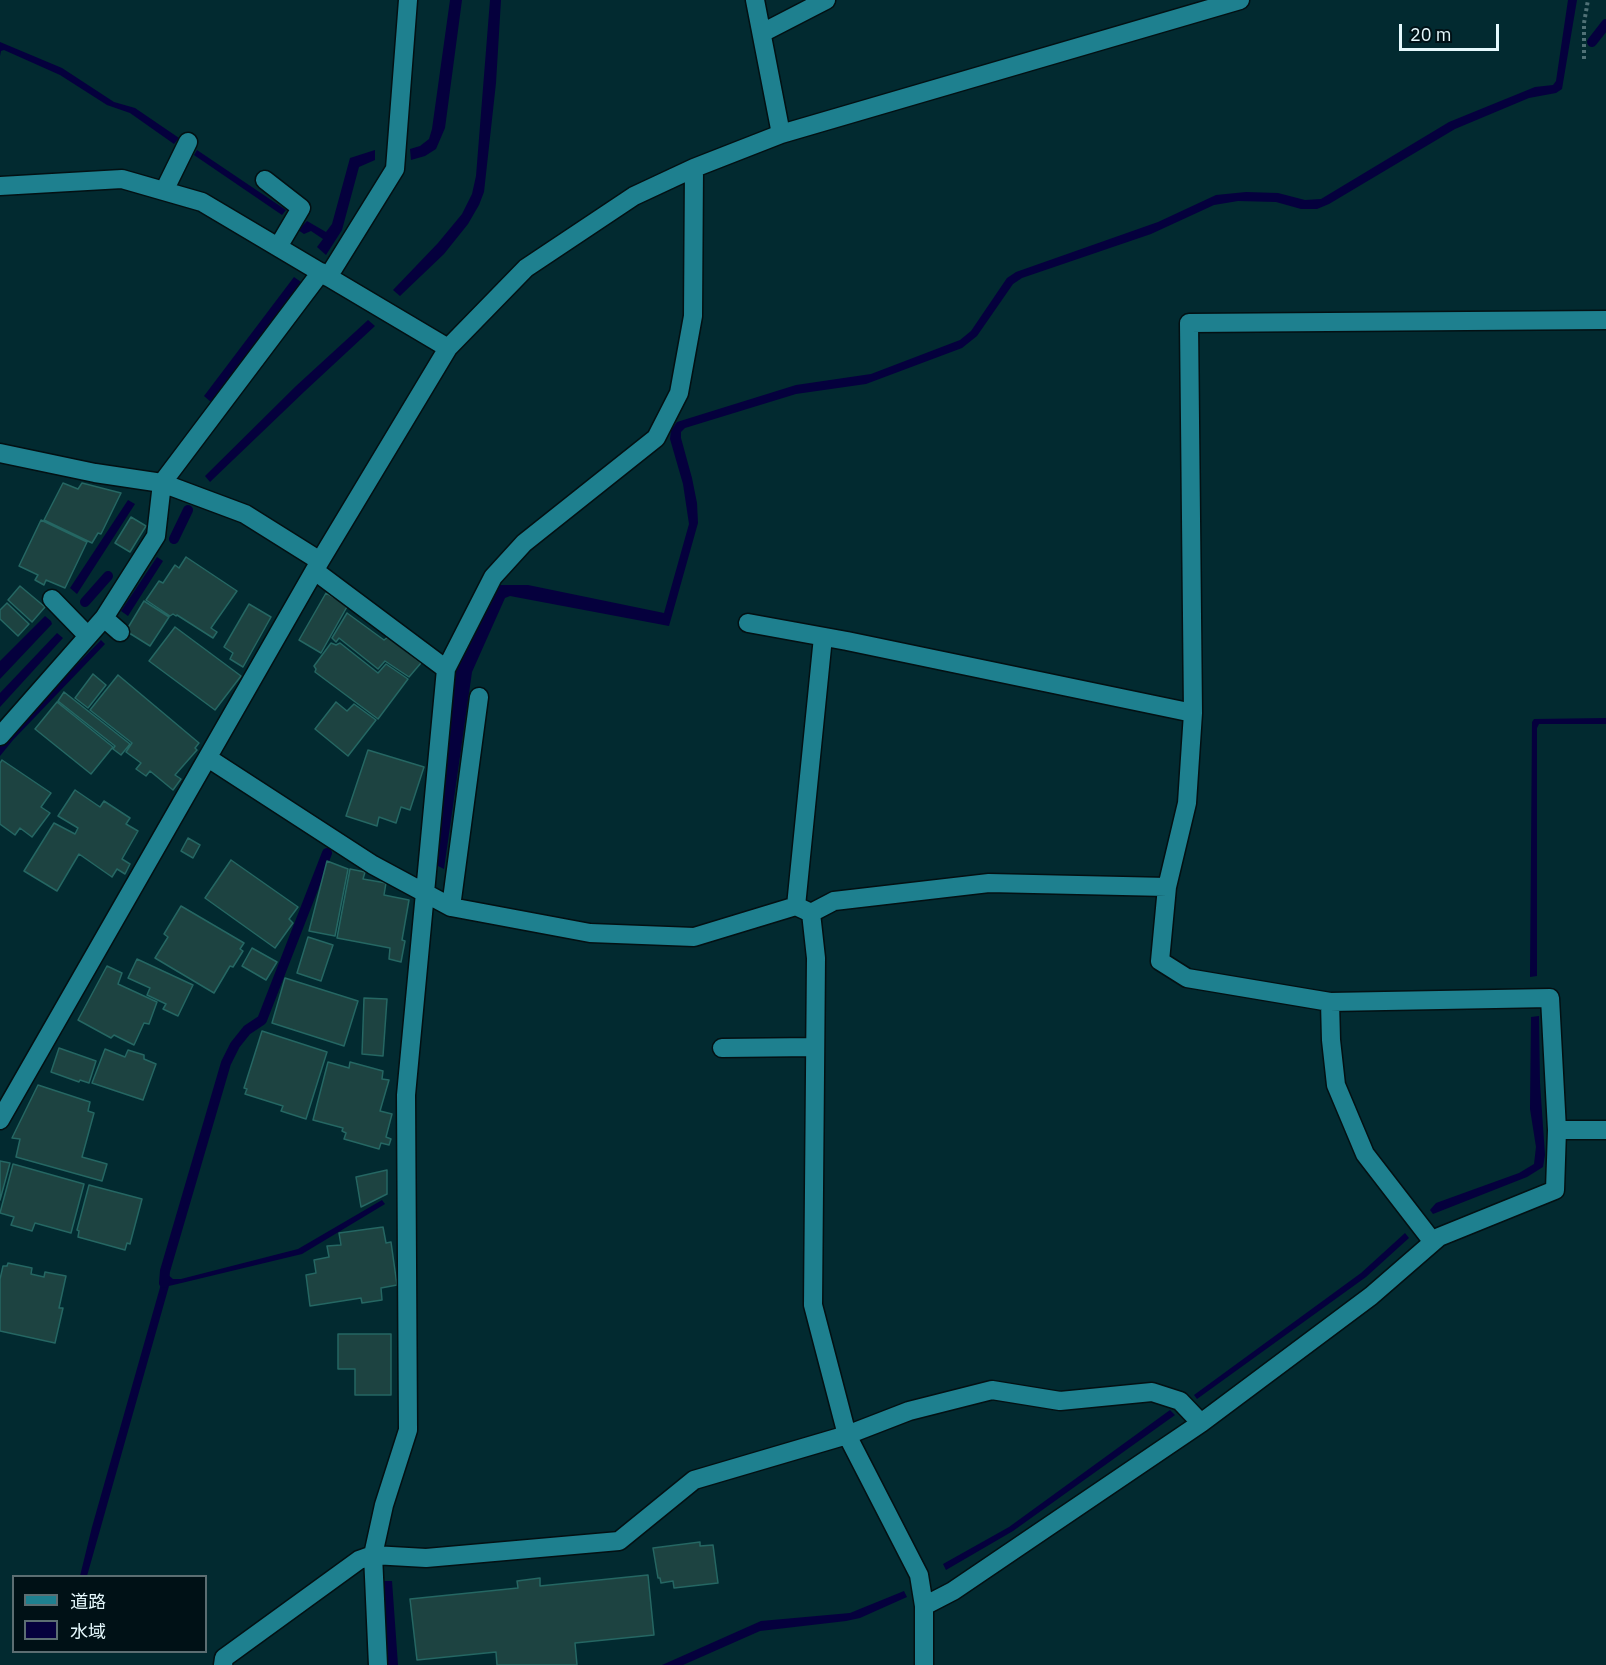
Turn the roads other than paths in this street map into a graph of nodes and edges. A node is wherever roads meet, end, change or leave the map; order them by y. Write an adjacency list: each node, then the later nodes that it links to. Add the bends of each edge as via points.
1 (408, 0): 13 (street, via 395,169)
2 (755, 0): 5 (street)
3 (826, 0): 5 (street)
4 (1239, 0): 6 (street)
5 (762, 33): 6 (street)
6 (781, 134): 8 (street)
7 (188, 142): 11 (street)
8 (694, 168): 15 (street, via 634,196 526,268); 25 (street, via 693,316 680,393 656,438 524,543 492,577)
9 (265, 180): 12 (street, via 301,208)
10 (0, 186): 11 (street, via 122,179)
11 (164, 191): 12 (street, via 202,202)
12 (278, 247): 13 (street)
13 (325, 275): 15 (street); 17 (street)
14 (1606, 320): 27 (street, via 1189,323)
15 (448, 348): 18 (street)
16 (0, 453): 17 (street)
17 (162, 483): 18 (street, via 245,514); 20 (street, via 156,536)
18 (317, 566): 25 (street); 29 (street)
19 (52, 599): 23 (street)
20 (104, 618): 22 (street); 23 (street)
21 (748, 623): 24 (street)
22 (120, 632)
23 (88, 636): 28 (street)
24 (823, 637): 27 (street); 33 (street)
25 (446, 669): 31 (street)
26 (479, 697): 32 (street)
27 (1193, 713): 30 (street, via 1187,802)
28 (0, 736)
29 (208, 758): 31 (street, via 373,865); 37 (street)
30 (1167, 887): 33 (street, via 989,883 834,901); 34 (street, via 1160,961 1187,978)
31 (424, 891): 32 (street); 43 (street, via 406,1095 408,1430)
32 (452, 907): 33 (street, via 590,933 694,937)
33 (803, 910): 35 (street, via 816,958)
34 (1330, 1002): 38 (street, via 1550,998); 40 (street, via 1336,1085 1365,1154)
35 (815, 1047): 36 (street); 42 (street, via 813,1305)
36 (722, 1048)
37 (0, 1120)
38 (1557, 1130): 39 (street); 40 (street, via 1555,1190)
39 (1606, 1130)
40 (1433, 1242): 41 (street, via 1371,1296)
41 (1201, 1423): 42 (street, via 1180,1401 1152,1392 1060,1401 992,1390 909,1411); 44 (street, via 953,1591)
42 (847, 1435): 43 (street, via 694,1480 619,1541 426,1558); 44 (street, via 919,1575)
43 (373, 1555): 45 (street, via 359,1560 224,1658); 46 (street)
44 (924, 1606): 47 (street)
45 (223, 1665)
46 (378, 1665)
47 (924, 1665)

